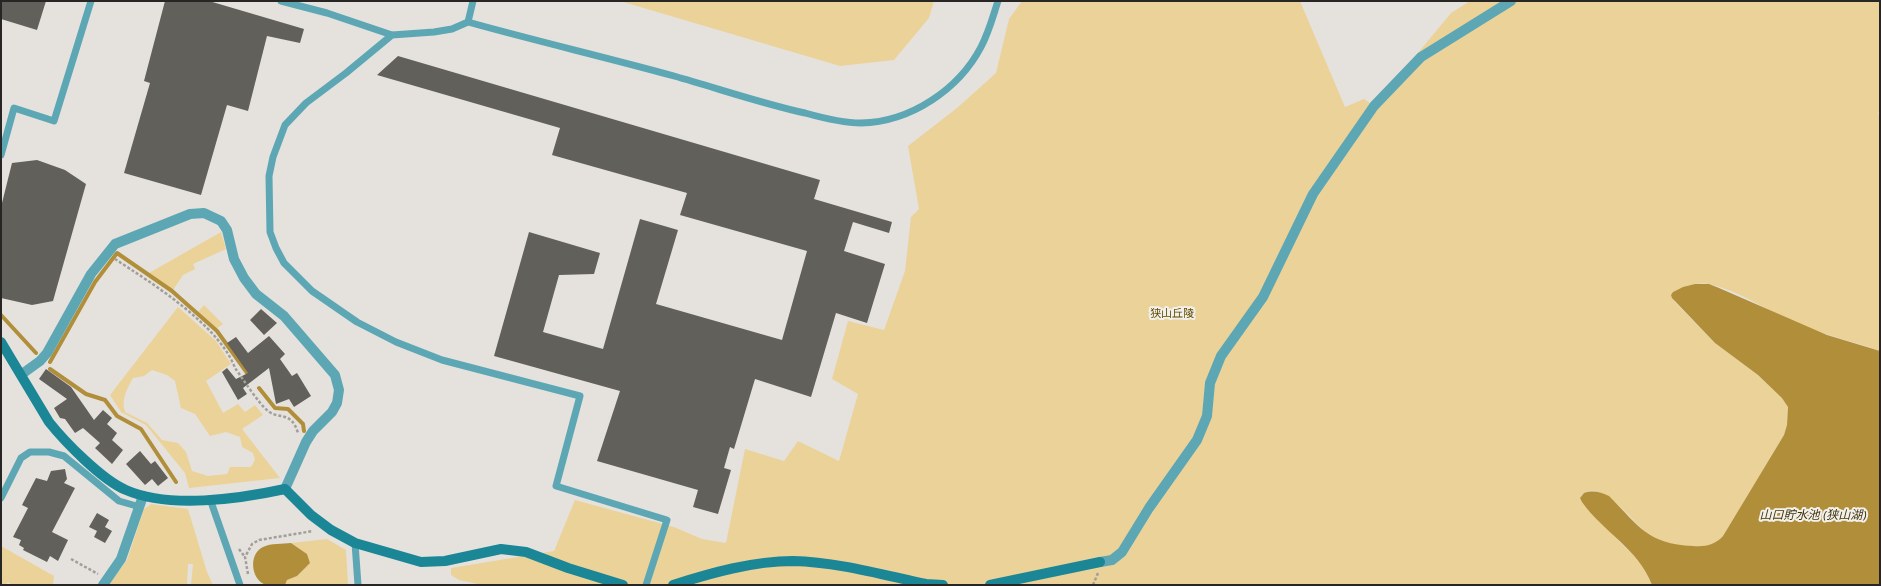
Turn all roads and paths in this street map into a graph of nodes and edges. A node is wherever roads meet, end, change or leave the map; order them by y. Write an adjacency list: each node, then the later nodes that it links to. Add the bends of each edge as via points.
1 (91, 1): 8 (lane, via 54,121 14,108)
2 (281, 1): 7 (lane)
3 (473, 1): 6 (lane)
4 (998, 1): 6 (lane, via 981,46 960,76 942,94 903,114 863,123 844,122 784,108)
5 (1510, 1): 29 (street, via 1421,57 1374,106 1314,194 1263,297 1221,356 1210,383 1207,416 1197,440 1149,508 1122,552 1112,560)
6 (468, 22): 7 (lane, via 452,29)
7 (392, 35): 26 (lane, via 306,103 285,125 269,176 270,232 276,248 284,263 312,291 357,322 396,342 442,360 580,396 556,486 667,520)
8 (1, 155)
9 (115, 259): 12 (path, via 160,288 199,321 215,337 268,412 286,416 296,426 299,437)
10 (1, 342): 11 (street)
11 (22, 374): 12 (street, via 47,353 91,274 115,244 190,214 204,213 221,221 227,230 234,259 256,294 284,316 335,375 339,390 337,403); 14 (street, via 57,432 106,479 125,490)
12 (306, 442): 13 (street)
13 (285, 489): 16 (street); 18 (street, via 311,515)
14 (143, 496): 16 (street, via 175,500); 17 (street)
15 (1, 498): 17 (lane, via 21,458 30,452 49,452 64,456 120,501)
16 (210, 499): 23 (lane)
17 (140, 507): 22 (street, via 121,559)
18 (330, 528): 19 (street); 21 (path, via 258,540 252,544 245,557)
19 (355, 542): 24 (lane); 25 (street, via 421,562 445,561 501,549 526,552)
20 (71, 559): 22 (path, via 94,570)
21 (250, 579)
22 (105, 583)
23 (240, 585)
24 (358, 585)
25 (623, 585)
26 (646, 585)
27 (673, 585): 28 (street, via 727,570 793,561)
28 (943, 585)
29 (990, 585)

